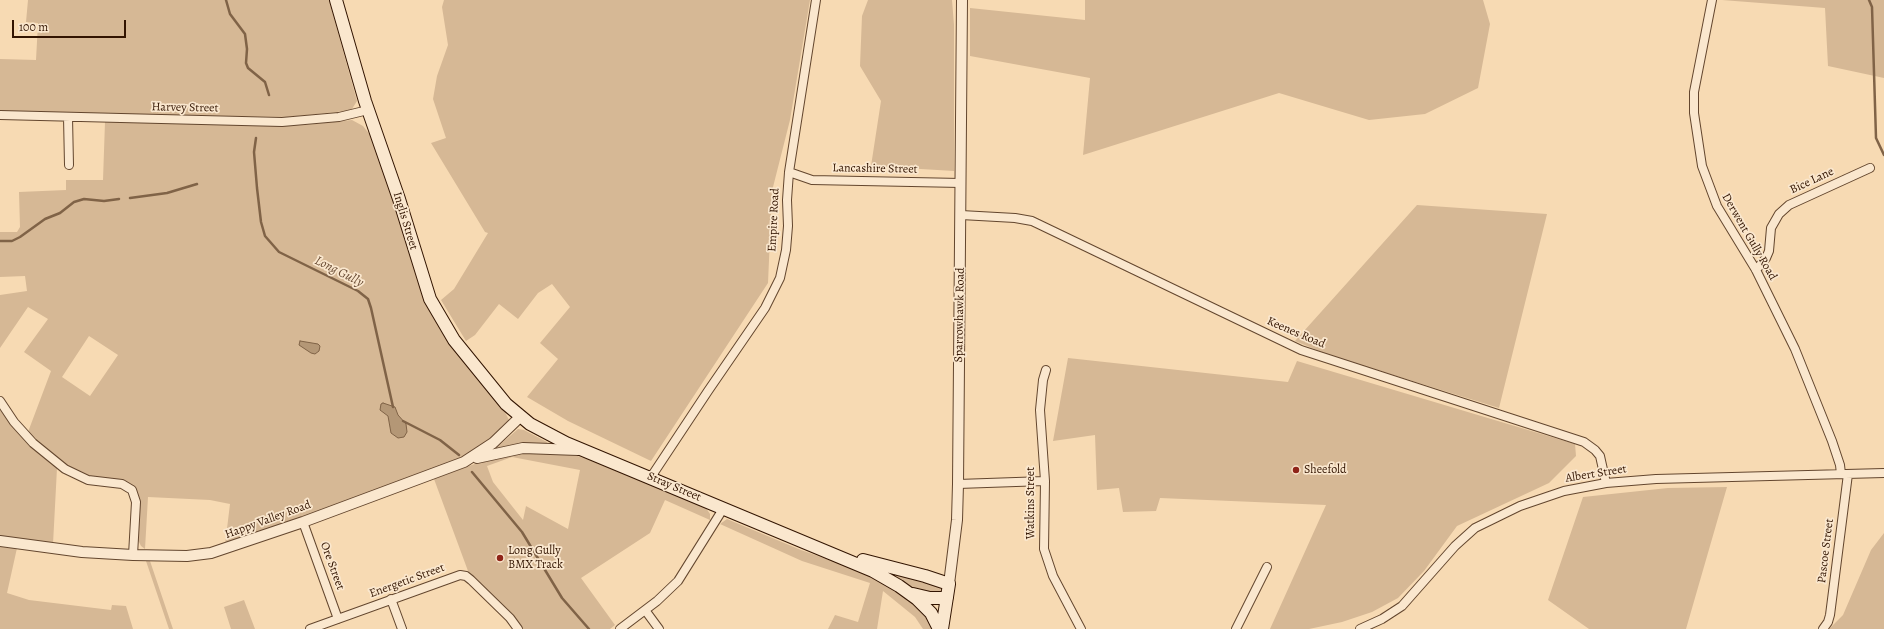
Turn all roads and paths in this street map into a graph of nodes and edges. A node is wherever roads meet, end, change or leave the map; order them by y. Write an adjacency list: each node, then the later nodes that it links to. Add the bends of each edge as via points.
1 (336, 0): 5 (main road, Inglis Street)
2 (816, 0): 10 (street, Empire Road)
3 (962, 0): 11 (street, Sparrowhawk Road)
4 (1712, 0): 13 (street, Derwent Gully Road, via 1694,92 1694,113 1702,166 1717,206)
5 (368, 110): 7 (street, Harvey Street, via 339,117 282,122); 16 (main road, Inglis Street, via 426,288 438,314 474,366)
6 (0, 115): 7 (street, Harvey Street)
7 (68, 117): 8 (street)
8 (69, 165)
9 (1870, 168): 13 (street, Bice Lane, via 1789,205 1779,214 1771,228 1769,251)
10 (789, 172): 11 (street, Lancashire Street, via 812,180); 21 (street, Empire Road, via 786,250 780,278 765,308)
11 (961, 183): 12 (street, Sparrowhawk Road)
12 (961, 215): 23 (street, Keenes Road, via 1032,221 1301,350 1584,442 1600,456); 24 (street, Sparrowhawk Road)
13 (1756, 270): 19 (street, Derwent Gully Road, via 1795,349)
14 (1046, 370): 22 (street, Watkins Street, via 1040,410)
15 (0, 401): 29 (street, via 24,433 71,473 88,480 126,486 133,492 136,499)
16 (520, 417): 17 (main road, Stray Street, via 544,432); 18 (street, Happy Valley Road, via 493,444)
17 (583, 450): 18 (street, via 523,448); 21 (main road, Stray Street)
18 (464, 462): 26 (street, Happy Valley Road)
19 (1844, 474): 20 (street, Albert Street); 23 (street, Albert Street, via 1656,479); 47 (street, Pascoe Street, via 1830,616)
20 (1884, 474)
21 (652, 477): 25 (main road, Stray Street)
22 (1044, 481): 24 (street); 44 (street, Watkins Street, via 1043,540 1046,557 1053,576)
23 (1606, 483): 46 (street, Albert Street, via 1574,489 1531,502 1480,525 1461,540 1402,606)
24 (958, 484): 31 (street, Sparrowhawk Road, via 957,520)
25 (723, 509): 28 (main road, Stray Street); 35 (street, via 684,574 666,594)
26 (303, 522): 29 (street, Happy Valley Road, via 211,554); 36 (street, Ore Street)
27 (0, 541): 29 (street, Happy Valley Road, via 82,552)
28 (830, 552): 31 (main road, Stray Street); 32 (main road, Stray Street, via 873,571)
29 (133, 555)
30 (1267, 567): 45 (street)
31 (949, 584): 33 (main road, Sparrowhawk Road)
32 (911, 594): 33 (main road); 42 (main road, Stray Street, via 931,613)
33 (947, 598): 43 (main road, Sparrowhawk Road)
34 (391, 599): 36 (street, Energetic Street); 38 (street); 39 (street, Energetic Street, via 456,575 463,575 472,580)
35 (645, 610): 40 (street); 41 (street)
36 (338, 619): 37 (street, Energetic Street)
37 (310, 629)
38 (402, 629)
39 (518, 629)
40 (620, 629)
41 (659, 629)
42 (939, 629)
43 (942, 629)
44 (1081, 629)
45 (1236, 629)
46 (1360, 629)
47 (1823, 629)

